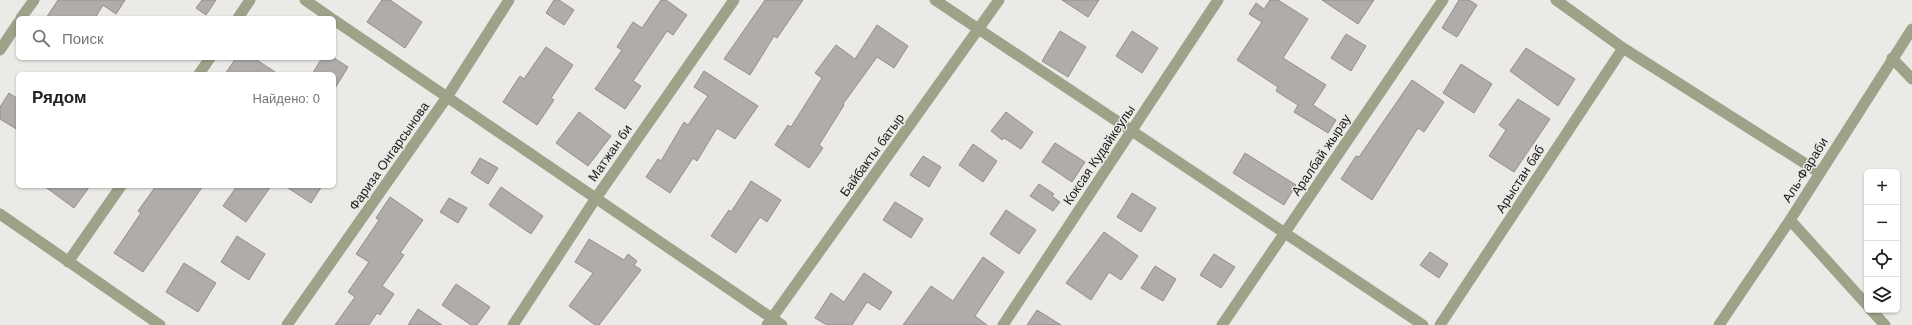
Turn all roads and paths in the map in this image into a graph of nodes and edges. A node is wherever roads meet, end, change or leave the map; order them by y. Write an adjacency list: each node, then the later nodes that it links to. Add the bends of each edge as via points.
1 (34, 0): 11 (street)
2 (250, 0): 12 (street)
3 (304, 0): 13 (street)
4 (508, 0): 24 (street, Фариза Онгарсынова)
5 (734, 0): 28 (street, Матжан би)
6 (935, 0): 17 (street)
7 (999, 0): 17 (street, Байбакты батыр)
8 (1218, 0): 25 (street, Коксая Кудайкеулы)
9 (1442, 0): 31 (street, Аралбай жырау)
10 (1556, 0): 18 (street)
11 (22, 16)
12 (239, 16)
13 (328, 16)
14 (336, 21): 24 (street)
15 (16, 26): 19 (street)
16 (1912, 29): 20 (street, Аль-Фараби)
17 (979, 30): 25 (street); 35 (street, Байбакты батыр)
18 (1623, 48): 26 (street); 43 (street, Арыстан баб)
19 (0, 50)
20 (1892, 58): 23 (street); 26 (street, Аль-Фараби)
21 (209, 60): 22 (street)
22 (200, 72)
23 (1912, 79)
24 (446, 97): 28 (street); 37 (street, Фариза Онгарсынова)
25 (1132, 131): 31 (street); 40 (street, Коксая Кудайкеулы)
26 (1820, 173): 30 (street, Аль-Фараби)
27 (120, 188): 32 (street)
28 (596, 198): 35 (street); 38 (street, Матжан би)
29 (0, 214): 32 (street)
30 (1790, 220): 33 (street); 44 (street, Аль-Фараби)
31 (1286, 233): 41 (street, Аралбай жырау); 42 (street)
32 (68, 262): 36 (street)
33 (1864, 302)
34 (1874, 313): 45 (street)
35 (770, 322): 39 (street)
36 (160, 325)
37 (288, 325)
38 (513, 325)
39 (782, 325)
40 (1003, 325)
41 (1222, 325)
42 (1423, 325)
43 (1440, 325)
44 (1719, 325)
45 (1885, 325)

